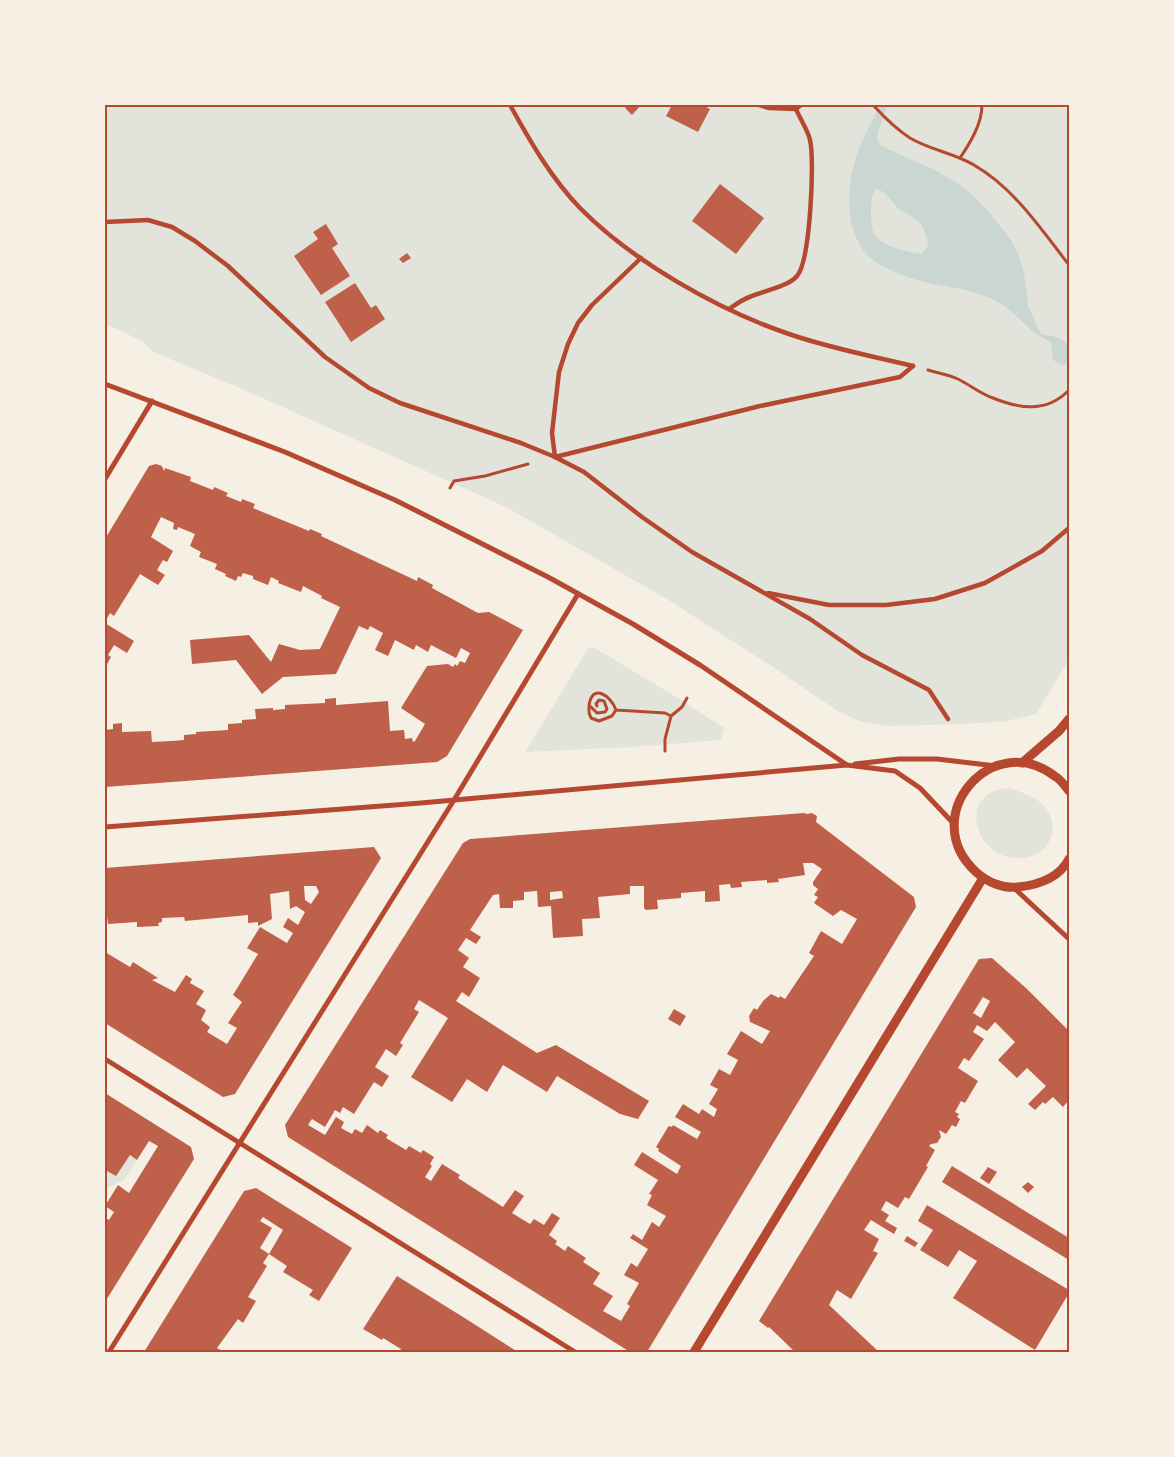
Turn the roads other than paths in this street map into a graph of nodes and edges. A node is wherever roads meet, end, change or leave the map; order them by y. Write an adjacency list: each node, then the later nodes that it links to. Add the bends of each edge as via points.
1 (510, 105): 6 (street, via 525,133 580,208)
2 (759, 105): 4 (street)
3 (800, 105): 4 (street)
4 (796, 109): 7 (street, via 810,141 812,173 802,269 797,277 750,296)
5 (105, 222): 10 (street, via 148,220 172,227 228,266 325,357 369,388 400,403)
6 (642, 258): 7 (street); 10 (street, via 592,305 568,344 559,372 552,433)
7 (729, 310): 10 (street, via 789,334 913,366 900,377 760,406)
8 (105, 384): 9 (street)
9 (152, 401): 11 (street); 14 (street, via 285,452 395,500)
10 (555, 456): 13 (street, via 584,472 692,552)
11 (105, 479)
12 (1069, 528): 13 (street, via 1042,551 985,583 935,599 886,605 829,605)
13 (764, 592): 16 (street, via 862,655 929,690)
14 (578, 594): 18 (street, via 700,665); 21 (street)
15 (1069, 718): 17 (street)
16 (948, 719)
17 (1022, 763): 19 (street); 20 (street, via 1040,767 1057,777)
18 (847, 765): 19 (street, via 899,759 937,759); 21 (street); 22 (street, via 895,772 920,788)
19 (996, 766): 22 (street, via 982,772 961,795)
20 (1069, 791)
21 (454, 800): 23 (street); 29 (street)
22 (954, 824): 25 (street, via 957,845 967,864)
23 (105, 827)
24 (1069, 859): 26 (street, via 1053,876 1036,885)
25 (983, 878): 26 (street); 32 (street)
26 (1014, 888): 27 (street)
27 (1069, 939)
28 (105, 1059): 29 (street)
29 (241, 1143): 30 (street); 31 (street)
30 (109, 1352)
31 (575, 1352)
32 (694, 1352)

